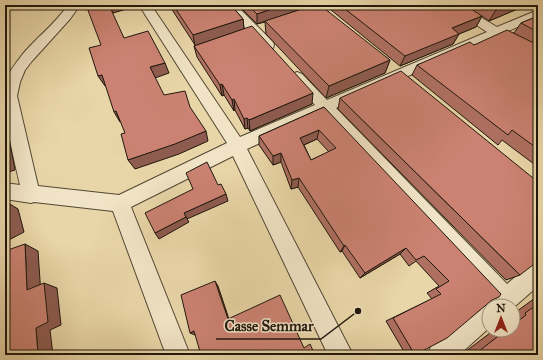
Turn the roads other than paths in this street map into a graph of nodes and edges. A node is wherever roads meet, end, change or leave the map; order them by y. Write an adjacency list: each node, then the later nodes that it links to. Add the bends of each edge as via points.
1 (74, 5): 15 (street, via 16,72 10,86)
2 (145, 5): 13 (street, via 184,56)
3 (230, 5): 12 (street)
4 (452, 5): 8 (street)
5 (323, 9): 7 (street)
6 (538, 14): 8 (street)
7 (290, 19)
8 (496, 32): 9 (street); 11 (street)
9 (538, 55)
10 (386, 64): 11 (street)
11 (405, 79): 12 (street)
12 (324, 107): 13 (street); 18 (street)
13 (238, 146): 16 (street); 22 (street)
14 (5, 191): 15 (street)
15 (30, 195): 16 (street)
16 (120, 203): 21 (street)
17 (538, 272): 19 (street)
18 (491, 298)
19 (507, 298)
20 (481, 320): 23 (street)
21 (178, 355)
22 (341, 355)
23 (440, 355)

